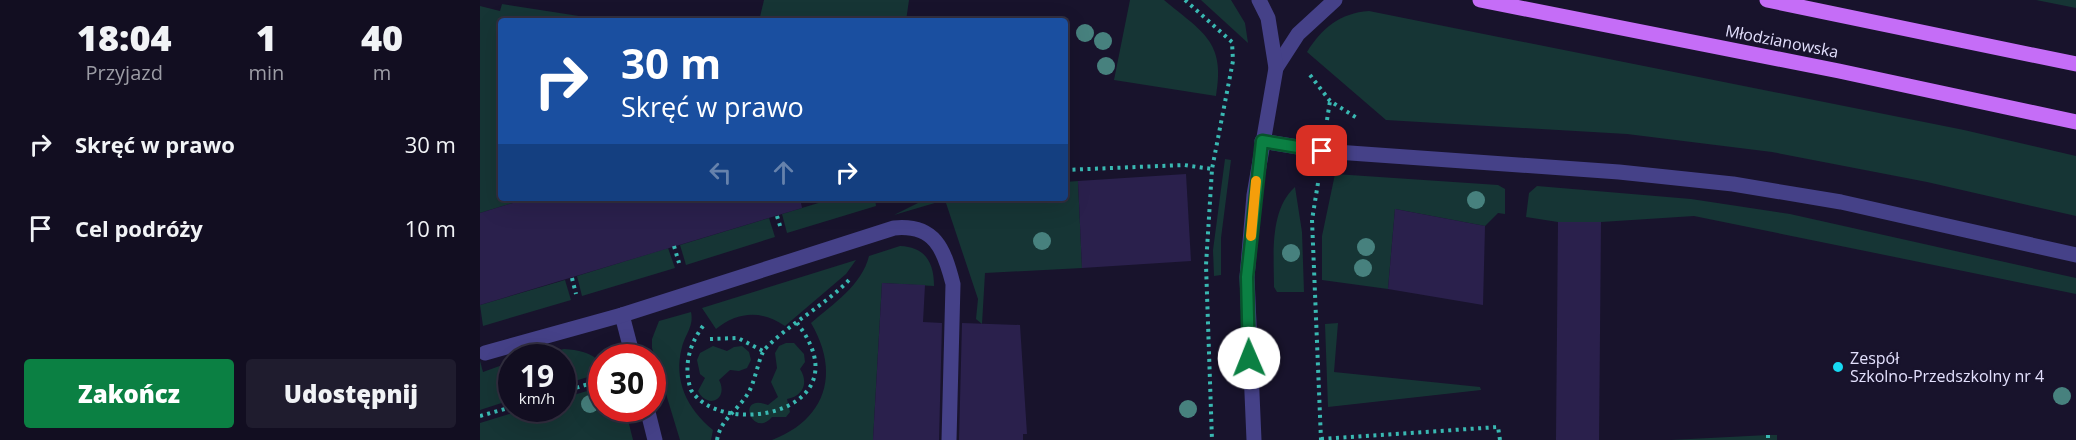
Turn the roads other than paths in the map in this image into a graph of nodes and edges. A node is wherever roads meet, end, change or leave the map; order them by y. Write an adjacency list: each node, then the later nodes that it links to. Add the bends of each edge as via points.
1 (1259, 0): 6 (street, via 1268,18)
2 (1335, 0): 6 (street, via 1298,34)
3 (1479, 0): 7 (main road, Młodzianowska)
4 (1767, 0): 5 (main road)
5 (2076, 64)
6 (1276, 68): 8 (street)
7 (2076, 122)
8 (1262, 141): 9 (street, via 1322,151 1733,184 1841,202); 16 (street, via 1247,277)
9 (2076, 255)
10 (622, 315): 11 (street); 12 (street); 15 (street, via 894,228 923,230 933,237 948,266 953,305)
11 (630, 344)
12 (485, 353)
13 (651, 422): 14 (street)
14 (656, 440)
15 (949, 440)
16 (1254, 440)

